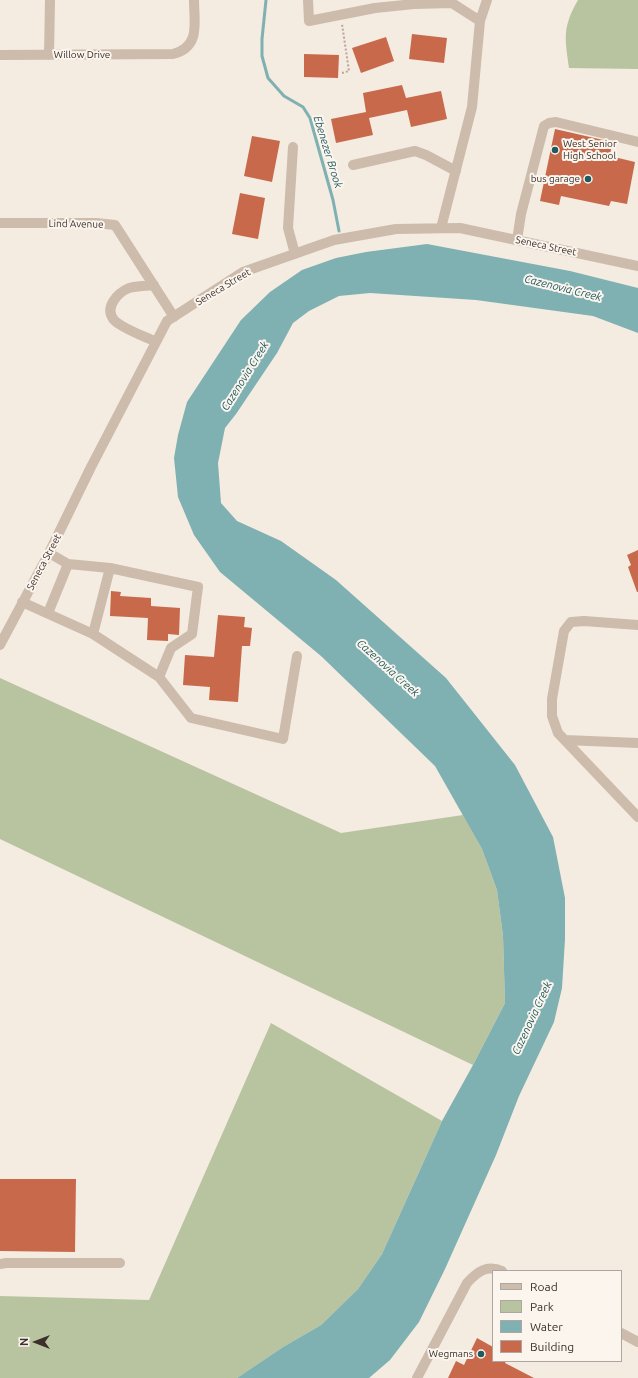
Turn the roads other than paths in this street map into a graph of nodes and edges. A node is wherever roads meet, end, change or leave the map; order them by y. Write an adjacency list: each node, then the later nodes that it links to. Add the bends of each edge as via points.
1 (50, 0): 7 (street)
2 (194, 0): 7 (street, Willow Drive, via 194,36 187,48 180,52)
3 (308, 0): 5 (street, via 309,21 382,7 452,3)
4 (487, 0): 5 (street)
5 (480, 21): 11 (street, via 472,107)
6 (0, 55): 7 (street, Willow Drive)
7 (49, 55)
8 (638, 142): 14 (street, via 556,122 544,126 521,214)
9 (293, 147): 15 (street, via 288,228)
10 (354, 165): 11 (street, via 415,151)
11 (456, 171): 13 (street)
12 (0, 223): 17 (street, Lind Avenue, via 115,225)
13 (442, 228): 14 (street, Seneca Street, via 460,228); 15 (street, Seneca Street, via 396,229 334,240)
14 (517, 240): 16 (street, Seneca Street)
15 (295, 254): 18 (street, Seneca Street, via 244,272)
16 (638, 266)
17 (154, 285): 18 (street, Lind Avenue); 19 (street, via 123,291 114,298 110,308 115,320)
18 (174, 317): 19 (street, Seneca Street, via 167,321)
19 (156, 342): 20 (street, Seneca Street)
20 (49, 553): 21 (street); 23 (street, Seneca Street)
21 (68, 564): 22 (street); 24 (street)
22 (110, 568): 26 (street); 29 (street, via 198,587 192,634 170,648)
23 (22, 602): 24 (street); 27 (street, Seneca Street)
24 (48, 613): 26 (street)
25 (638, 625): 30 (street, via 571,622 564,631 552,699 552,716 558,733)
26 (93, 634): 29 (street)
27 (0, 646)
28 (297, 656): 29 (street, via 283,739 191,718)
29 (159, 677)
30 (565, 740): 31 (street); 32 (street)
31 (638, 743)
32 (638, 817)
33 (120, 1263): 34 (street)
34 (0, 1264)
35 (500, 1270): 38 (street, via 486,1268 475,1274 467,1283)
36 (622, 1334): 37 (street)
37 (638, 1342)
38 (417, 1378)

